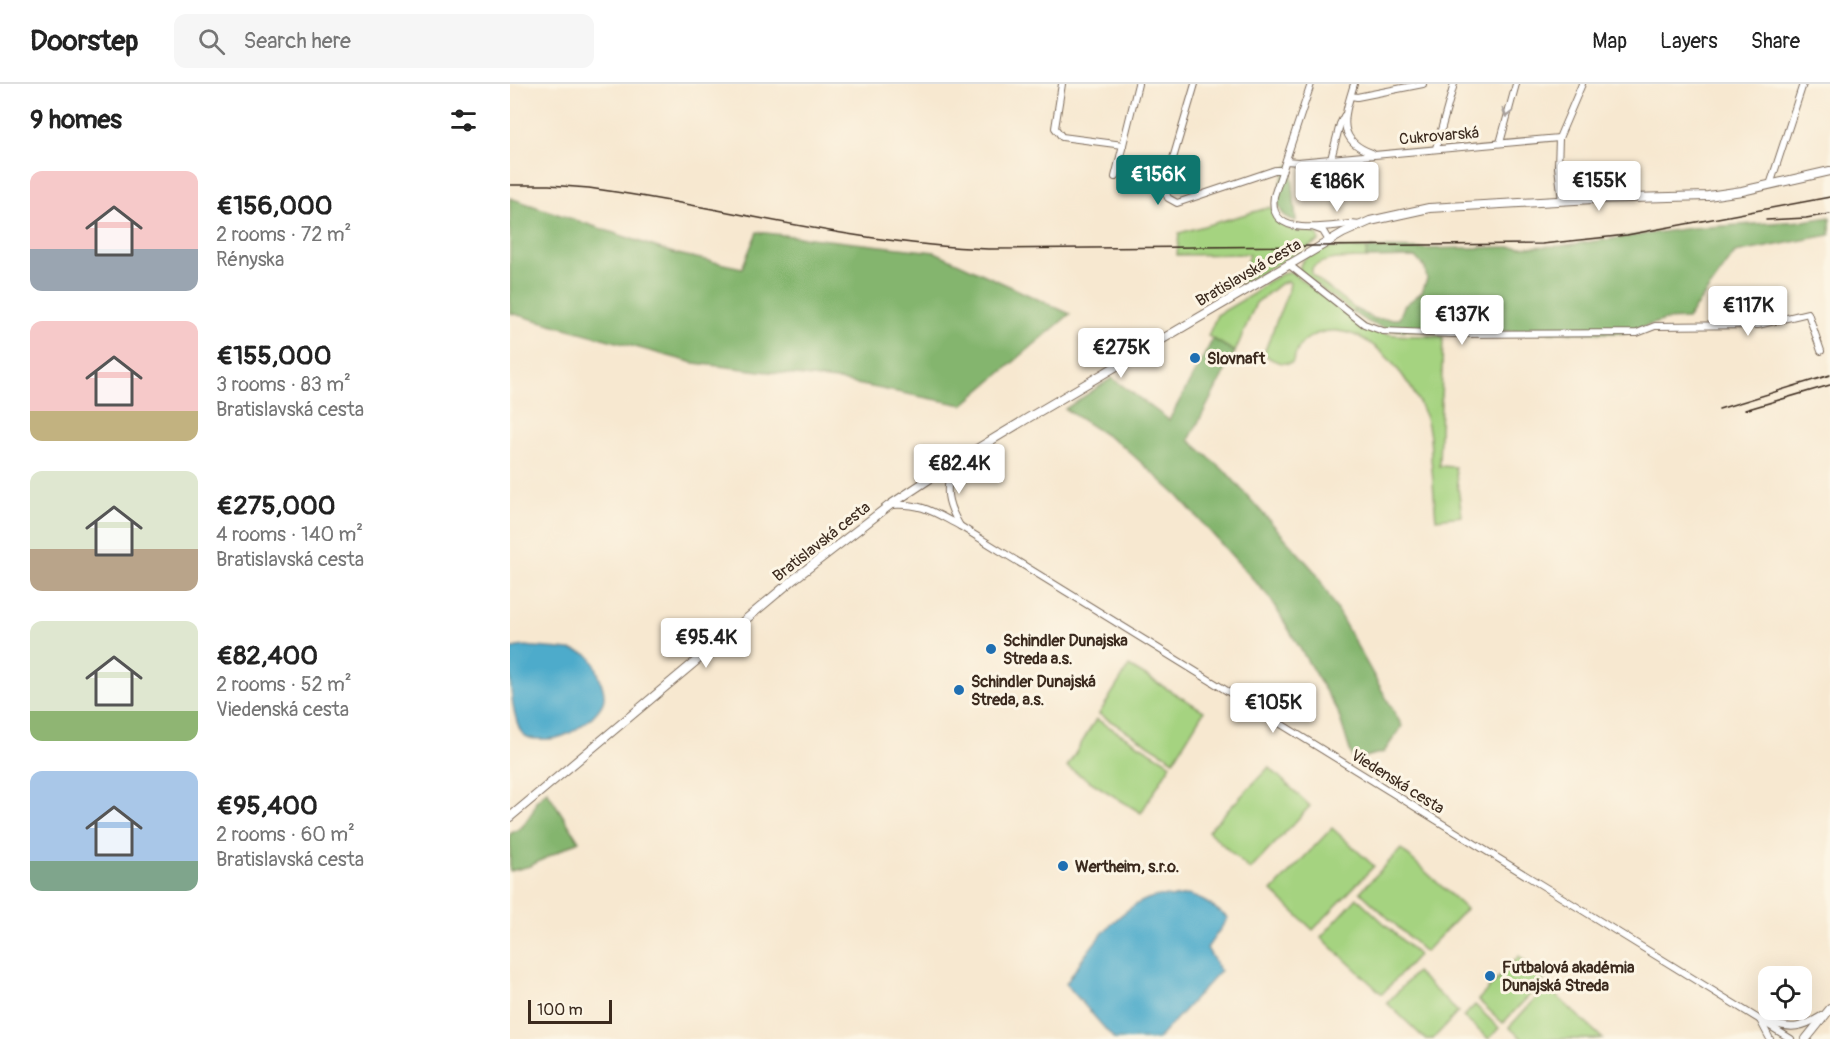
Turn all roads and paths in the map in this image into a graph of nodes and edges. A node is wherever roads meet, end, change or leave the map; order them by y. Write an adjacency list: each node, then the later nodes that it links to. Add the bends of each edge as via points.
1 (1062, 84): 15 (street, via 1055,128 1062,137)
2 (1138, 84): 15 (street)
3 (1195, 84): 20 (street, via 1164,189 1168,198 1177,203)
4 (1311, 84): 19 (street)
5 (1354, 84): 11 (street)
6 (1423, 84): 11 (street)
7 (1454, 84): 16 (street)
8 (1516, 84): 14 (street, one-way to 14)
9 (1582, 84): 13 (street)
10 (1803, 84): 23 (street)
11 (1351, 96): 12 (street)
12 (1345, 115): 17 (street, via 1345,127 1352,140); 18 (street)
13 (1559, 138): 14 (street, Cukrovarská); 24 (street)
14 (1500, 143): 16 (street, Cukrovarská)
15 (1123, 145): 22 (street)
16 (1436, 148): 17 (street, Cukrovarská)
17 (1376, 154): 18 (street, Cukrovarská)
18 (1331, 159): 19 (street, Cukrovarská)
19 (1286, 161): 20 (street)
20 (1282, 170): 26 (street, via 1274,196 1275,211 1289,225)
21 (1830, 171): 23 (street, Bratislavská cesta)
22 (1115, 177)
23 (1770, 185): 24 (street, Bratislavská cesta, via 1708,196)
24 (1562, 201): 25 (street, Bratislavská cesta, via 1451,205)
25 (1360, 225): 26 (street); 27 (street, Bratislavská cesta)
26 (1313, 227): 27 (street, via 1323,231)
27 (1329, 241): 28 (street, Bratislavská cesta)
28 (1288, 264): 29 (street, via 1364,324 1383,331 1637,333 1655,326 1758,325 1808,313); 30 (street, Bratislavská cesta)
29 (1821, 351)
30 (952, 464): 31 (street, Bratislavská cesta); 32 (street, via 947,496)
31 (890, 505): 32 (street, Viedenská cesta, via 922,507); 33 (street, Bratislavská cesta, via 794,579)
32 (960, 526): 35 (street, Viedenská cesta)
33 (510, 817)
34 (1829, 1010): 36 (street, via 1798,1027); 39 (street)
35 (1758, 1019)
36 (1760, 1020): 37 (street); 38 (street, Viedenská cesta)
37 (1770, 1039)
38 (1791, 1039)
39 (1806, 1039)

